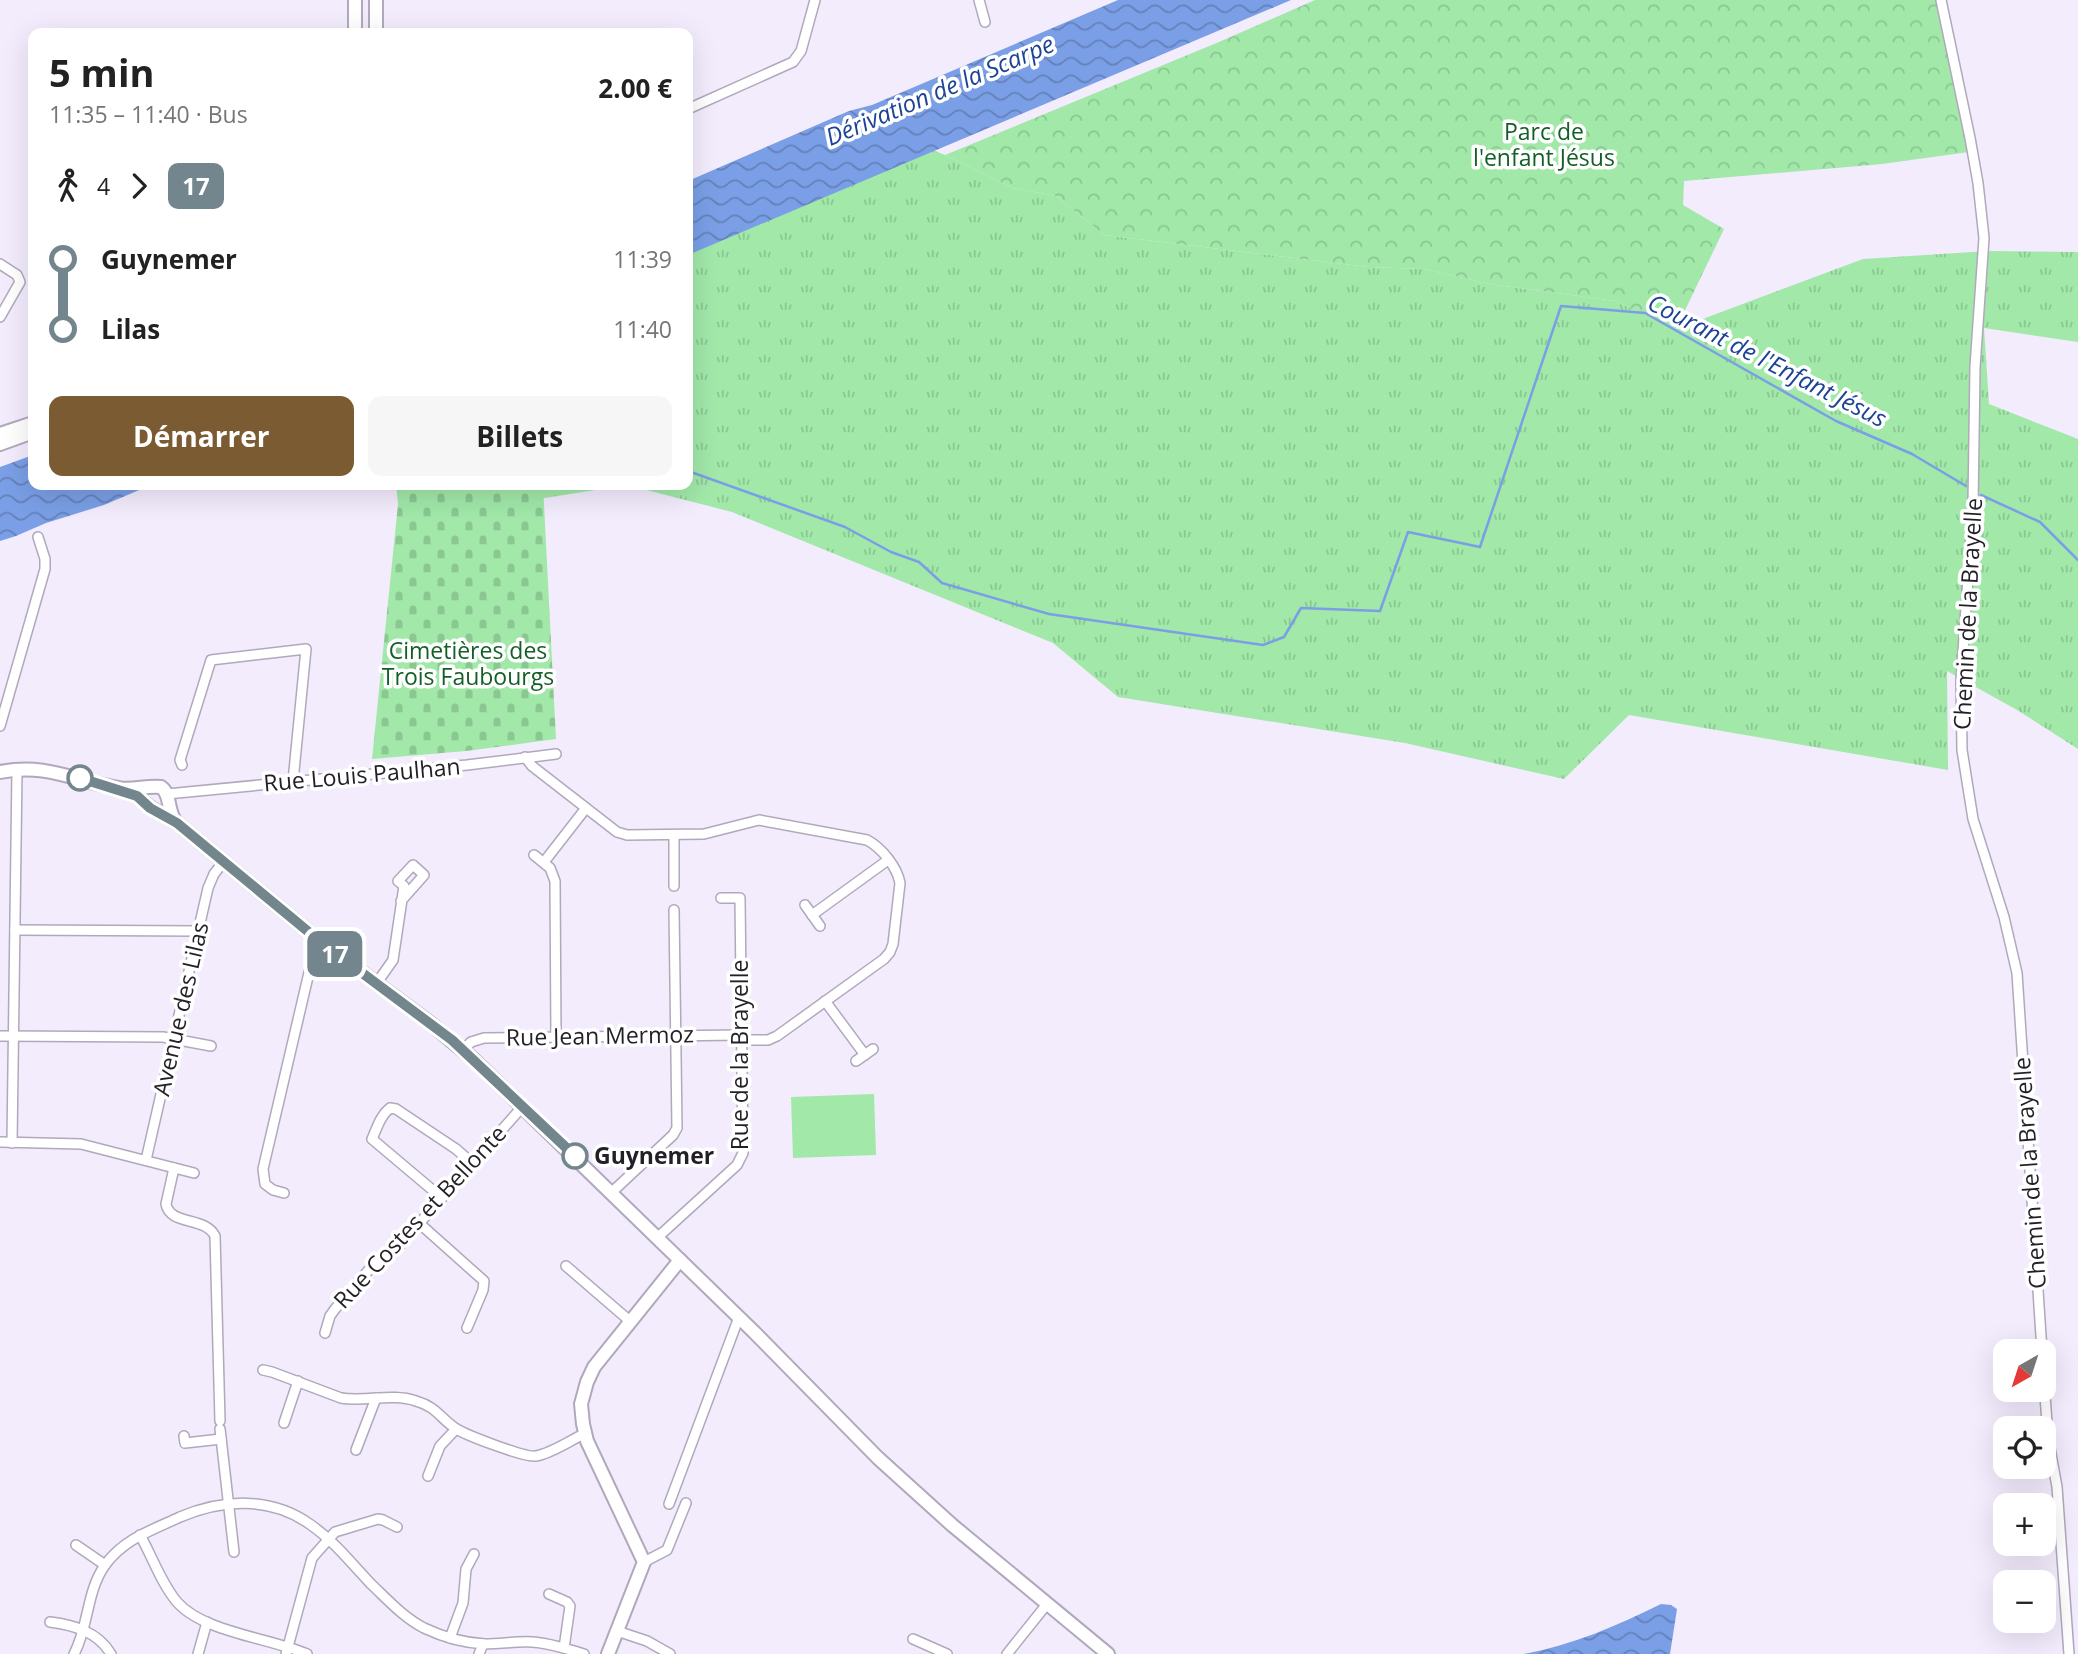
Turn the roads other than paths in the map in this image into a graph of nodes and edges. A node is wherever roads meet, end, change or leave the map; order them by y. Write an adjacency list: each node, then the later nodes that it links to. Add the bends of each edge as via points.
1 (355, 0): 7 (main road)
2 (376, 0): 8 (main road)
3 (815, 0): 9 (street, via 801,51 793,62)
4 (979, 0): 6 (street)
5 (1941, 0): 74 (street, Chemin de la Brayelle, via 1970,138 1984,238 1961,739 1973,819 2017,973)
6 (985, 22)
7 (355, 28)
8 (376, 28)
9 (693, 107)
10 (0, 264): 11 (street, via 20,282)
11 (0, 317)
12 (28, 425): 13 (main road)
13 (0, 434)
14 (28, 434): 15 (main road)
15 (0, 444)
16 (38, 537): 17 (street, via 45,569)
17 (0, 726)
18 (556, 754): 19 (street, Rue Louis Paulhan)
19 (525, 757): 23 (street, Rue Louis Paulhan); 28 (street)
20 (182, 765): 23 (street, via 211,660 306,649)
21 (17, 770): 22 (main road); 24 (main road, via 57,772); 42 (street)
22 (0, 772)
23 (293, 780): 26 (street, Rue Louis Paulhan)
24 (109, 787): 25 (main road); 27 (main road, via 137,796)
25 (152, 787): 26 (main road, via 163,788); 27 (main road, via 145,794)
26 (168, 797): 27 (main road, via 162,808); 29 (main road)
27 (150, 806): 29 (main road)
28 (586, 808): 30 (street, via 622,834); 34 (street)
29 (177, 823): 33 (main road)
30 (674, 835): 32 (street, via 709,834 760,820 867,840); 35 (street)
31 (534, 855): 34 (street)
32 (888, 860): 40 (street); 46 (street, Rue Jean Mermoz, via 901,883 890,952)
33 (224, 862): 43 (street, Avenue des Lilas, via 209,884); 44 (main road)
34 (544, 862): 50 (street, via 555,880)
35 (674, 886)
36 (721, 898): 51 (street, Rue de la Brayelle, via 740,898)
37 (401, 901): 45 (street, via 393,960)
38 (805, 905): 40 (street)
39 (674, 910): 47 (street)
40 (812, 915): 41 (street)
41 (820, 926)
42 (15, 930): 43 (street); 49 (street)
43 (199, 931): 52 (street, Avenue des Lilas)
44 (322, 943): 45 (main road); 64 (street, via 311,964 263,1168 265,1184)
45 (376, 984): 55 (main road)
46 (825, 1001): 51 (street, Rue Jean Mermoz, via 772,1039); 54 (street, via 860,1058)
47 (677, 1035): 50 (street, Rue Jean Mermoz); 51 (street, Rue Jean Mermoz); 63 (street, via 676,1131)
48 (0, 1036): 49 (street)
49 (14, 1036): 52 (street); 58 (street)
50 (556, 1037): 55 (street, Rue Jean Mermoz, via 484,1038)
51 (742, 1037): 67 (street, Rue de la Brayelle, via 742,1157)
52 (174, 1038): 53 (street); 59 (street, Avenue des Lilas)
53 (211, 1046)
54 (873, 1049)
55 (463, 1050): 56 (main road)
56 (523, 1106): 60 (street, Rue Costes et Bellonte); 63 (main road)
57 (0, 1143): 58 (street)
58 (12, 1143): 59 (street, via 81,1144)
59 (145, 1160): 61 (street)
60 (472, 1163): 65 (street, Rue Costes et Bellonte); 65 (street, via 396,1109 383,1114 372,1139)
61 (174, 1168): 62 (street); 83 (street, via 167,1209 174,1216 208,1227 215,1236)
62 (194, 1173)
63 (612, 1192): 67 (main road)
64 (284, 1193)
65 (442, 1198): 66 (street, Rue Costes et Bellonte)
66 (419, 1223): 72 (street, via 484,1281); 73 (street, Rue Costes et Bellonte, via 334,1309)
67 (658, 1237): 68 (main road)
68 (680, 1260): 70 (main road); 71 (main road)
69 (566, 1266): 71 (street)
70 (739, 1317): 88 (street); 98 (main road, via 925,1501)
71 (631, 1322): 81 (main road, via 587,1382 581,1404)
72 (467, 1328)
73 (325, 1333)
74 (2041, 1339)
75 (263, 1370): 76 (street)
76 (298, 1381): 77 (street, via 341,1398); 79 (street)
77 (376, 1398): 80 (street, via 424,1403); 84 (street)
78 (2045, 1402): 119 (street, via 2057,1486)
79 (284, 1423)
80 (456, 1429): 81 (street, via 528,1457); 85 (street, via 440,1446)
81 (584, 1434): 95 (main road)
82 (184, 1436): 83 (street, via 186,1443)
83 (221, 1439): 86 (street)
84 (356, 1450)
85 (428, 1476)
86 (228, 1503): 90 (street, via 201,1509); 91 (street, via 279,1509 304,1520); 93 (street)
87 (686, 1503): 95 (street, via 667,1550)
88 (668, 1504)
89 (397, 1527): 91 (street, via 378,1520 335,1532)
90 (140, 1535): 96 (street); 100 (street, via 173,1597 187,1612)
91 (328, 1539): 103 (street, via 399,1611); 107 (street, via 311,1561)
92 (76, 1545): 96 (street)
93 (234, 1552)
94 (474, 1554): 103 (street, via 466,1569 463,1603)
95 (643, 1562): 102 (main road)
96 (104, 1565): 101 (street, via 92,1589)
97 (550, 1594): 106 (street, via 570,1606)
98 (1046, 1604): 117 (street); 118 (main road)
99 (50, 1622): 101 (street)
100 (207, 1622): 107 (street); 110 (street)
101 (83, 1629): 108 (street); 109 (street)
102 (617, 1631): 114 (main road); 115 (street)
103 (450, 1638): 105 (street)
104 (913, 1639): 116 (street)
105 (483, 1644): 106 (street, via 533,1642); 112 (street)
106 (564, 1648): 113 (street)
107 (287, 1650): 111 (street)
108 (74, 1654)
109 (111, 1654)
110 (198, 1654)
111 (307, 1654)
112 (479, 1654)
113 (584, 1654)
114 (608, 1654)
115 (670, 1654)
116 (947, 1654)
117 (1007, 1654)
118 (1108, 1654)
119 (2069, 1654)

